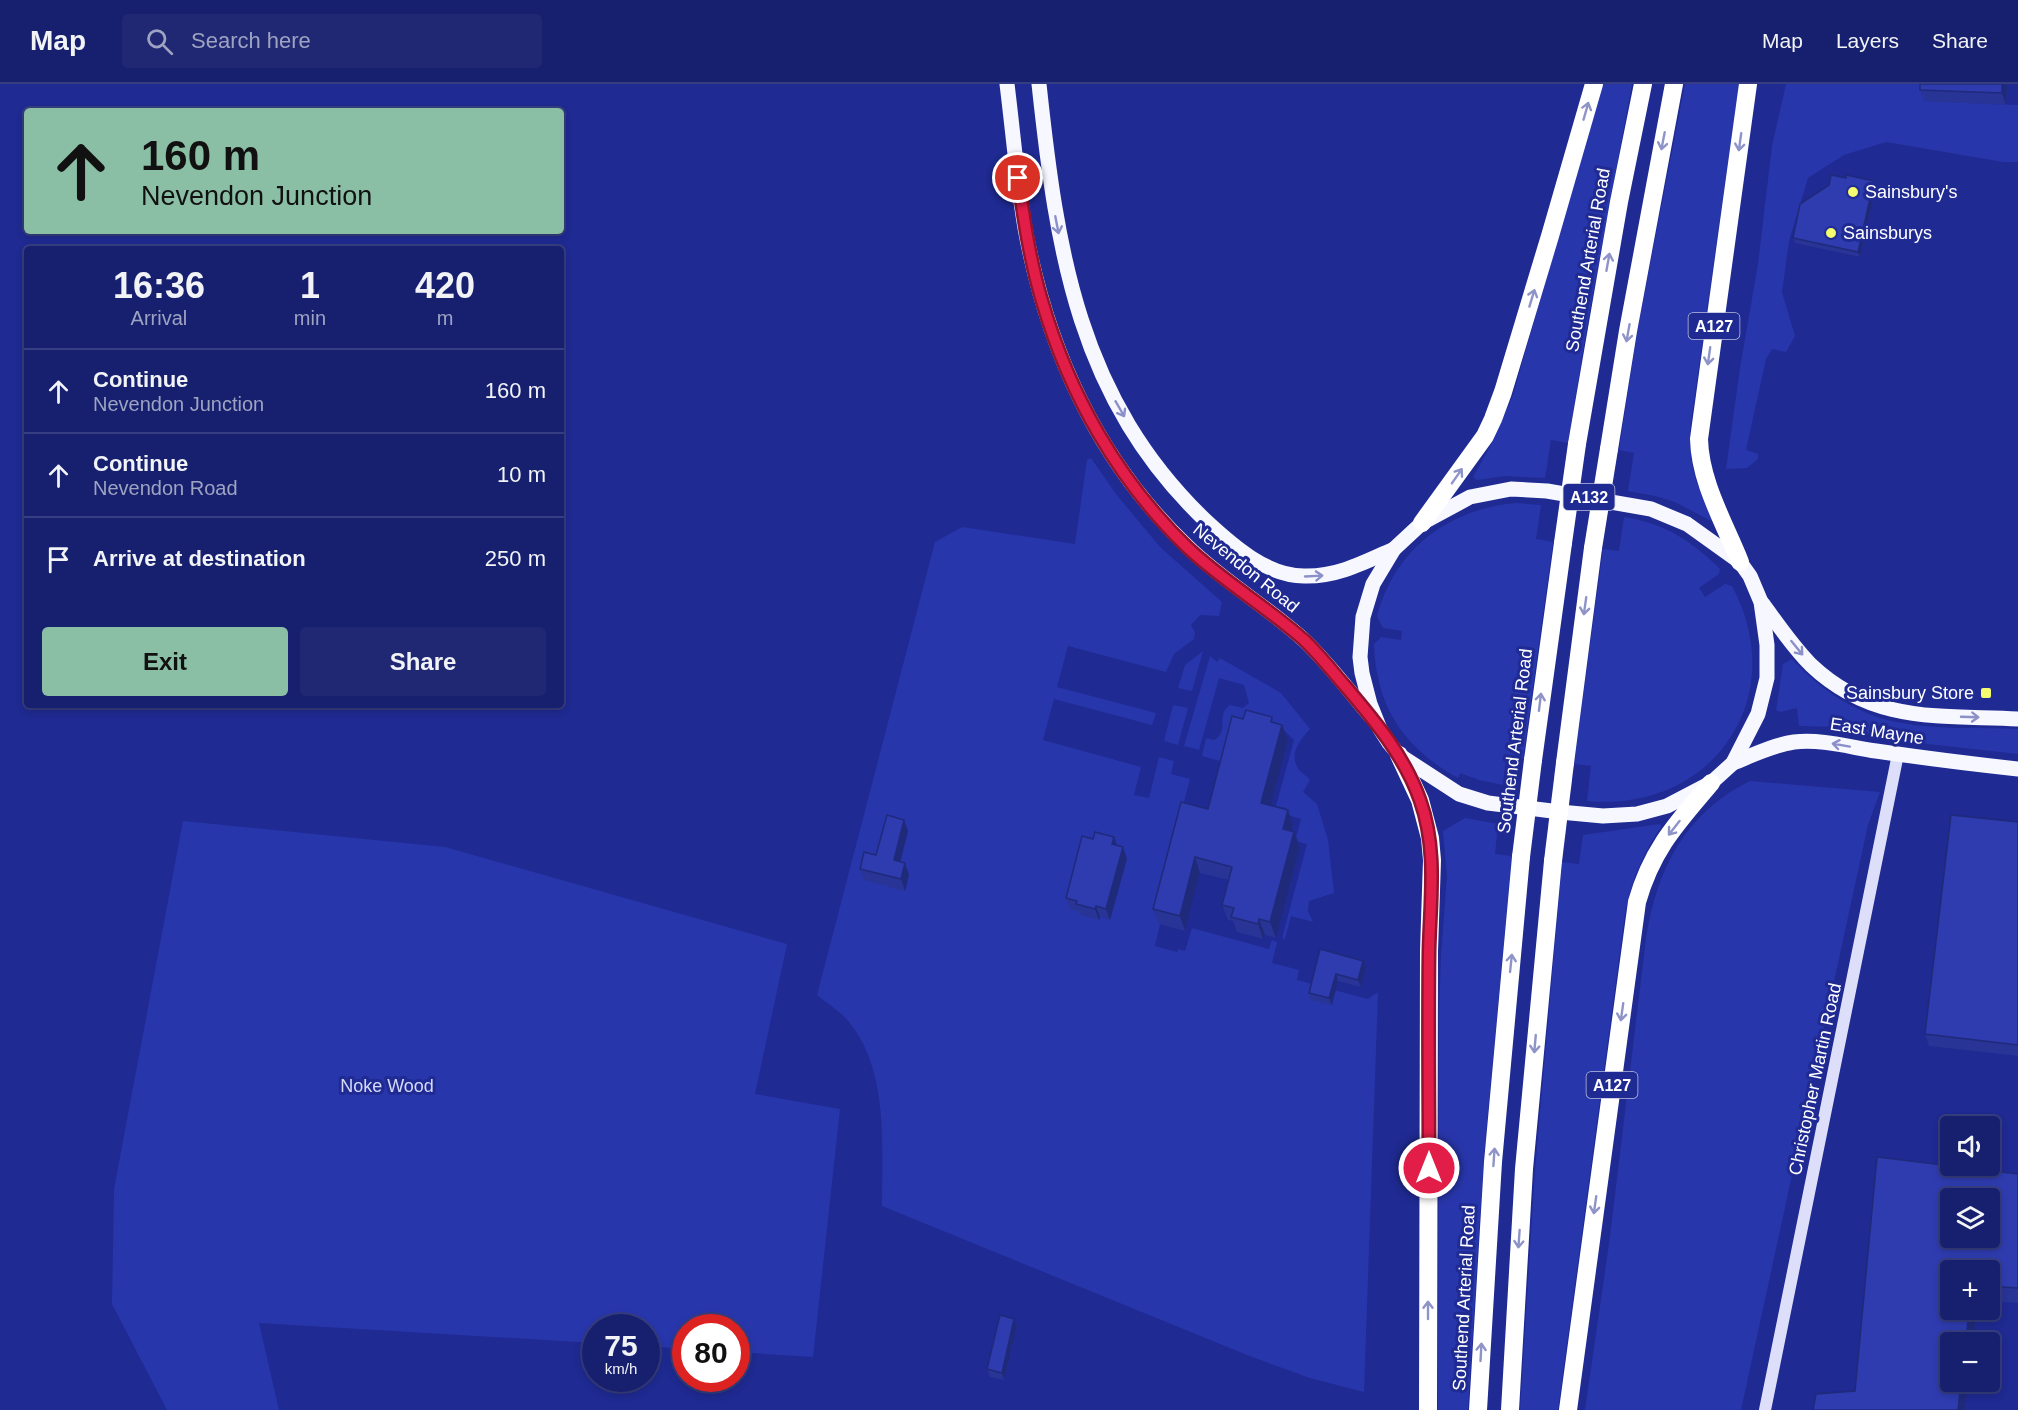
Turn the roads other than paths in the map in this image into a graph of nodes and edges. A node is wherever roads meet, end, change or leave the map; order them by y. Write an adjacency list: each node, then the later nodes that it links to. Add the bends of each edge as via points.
1 (1006, 84): 12 (main road, Nevendon Road / A132, via 1025,228 1041,299 1065,368 1096,430 1125,475 1172,531 1216,572 1304,640)
2 (1039, 84): 8 (main road, Nevendon Road / A132, one-way to 8, via 1056,223 1076,308 1114,399 1166,478 1227,541 1258,562 1288,575 1342,572)
3 (1594, 84): 7 (highway, one-way to 3, via 1493,419)
4 (1643, 84): 19 (highway, Southend Arterial Road, one-way to 4, bridge, via 1493,1162 1533,760 1577,444)
5 (1674, 84): 20 (highway, one-way to 20, bridge, via 1628,331 1564,763 1524,1169)
6 (1748, 84): 9 (highway, A127, one-way to 9, via 1699,439 1702,472)
7 (1422, 523): 8 (main road, A132); 9 (main road, A132, via 1470,496 1511,489 1547,491 1635,505 1668,515 1704,534)
8 (1394, 549): 12 (main road, A132, via 1373,584 1360,637 1362,673)
9 (1740, 562): 10 (main road, A132)
10 (1761, 602): 11 (main road, East Mayne / A132, one-way to 11, via 1810,664 1858,698 1902,713); 15 (main road, A132, via 1767,678 1758,714)
11 (2018, 719)
12 (1380, 729): 14 (main road, A132)
13 (1899, 754): 15 (main road, East Mayne / A132, one-way to 15, via 1808,741 1792,742); 16 (main road, East Mayne / A132); 22 (street, Christopher Martin Road)
14 (1399, 755): 17 (main road, A132, via 1433,779 1488,803 1603,816 1637,814 1667,806); 18 (highway, one-way to 14, via 1432,860 1420,800)
15 (1733, 763): 17 (main road, A132)
16 (2018, 769)
17 (1711, 783): 21 (highway, A127, one-way to 21, via 1661,845 1643,879 1637,902)
18 (1428, 1410)
19 (1478, 1410)
20 (1510, 1410)
21 (1568, 1410)
22 (1765, 1410)

